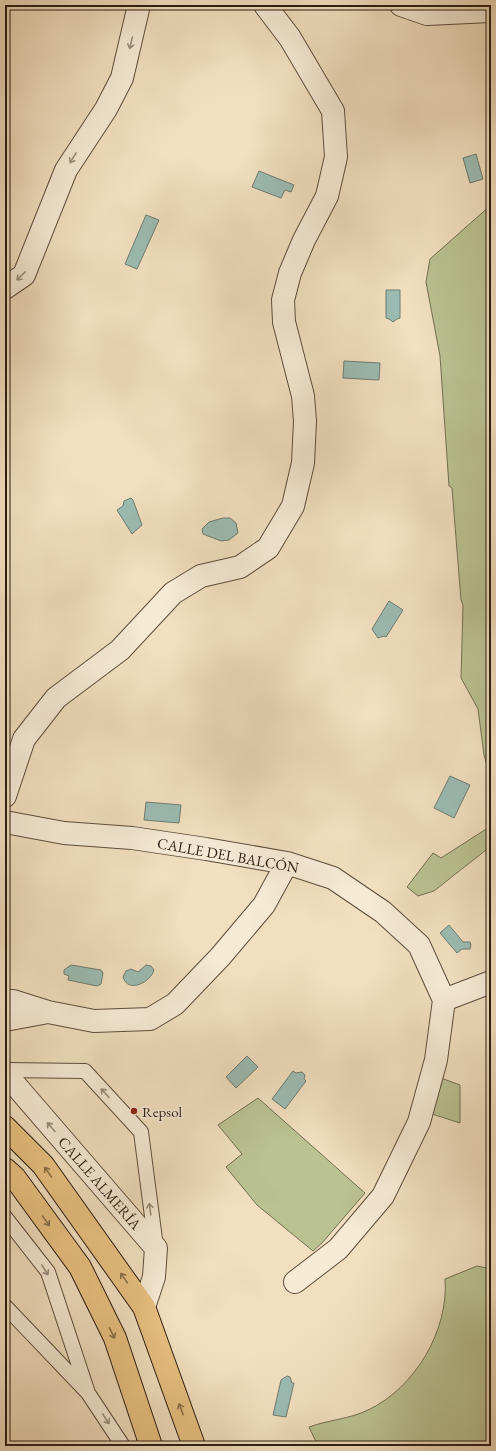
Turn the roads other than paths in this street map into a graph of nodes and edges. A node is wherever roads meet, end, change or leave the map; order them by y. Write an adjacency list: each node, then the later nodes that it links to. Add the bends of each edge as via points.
1 (139, 5): 5 (street, one-way to 5, via 122,78 106,109 66,170 24,275)
2 (265, 5): 6 (street, via 290,38 333,111 336,156 327,196 290,273 283,300 284,322 303,396 305,421 303,463 293,506 268,548 240,567 201,576 173,593 120,650 56,698 24,739)
3 (401, 5): 4 (street, via 427,14)
4 (491, 11)
5 (5, 288)
6 (5, 796)
7 (5, 822): 8 (street, CALLE DEL BALCÓN, via 64,833 132,838)
8 (287, 863): 10 (street, CALLE DEL BALCÓN, via 333,878 383,912 419,945); 12 (street, via 264,905 175,1004 150,1019 94,1021)
9 (491, 982): 10 (street)
10 (444, 1000): 20 (street, via 436,1060 419,1122 383,1196 338,1249)
11 (5, 1001): 12 (street)
12 (48, 1012): 13 (street)
13 (5, 1020)
14 (5, 1070): 19 (lane, one-way to 14, via 141,1132 85,1071)
15 (5, 1073): 19 (street, CALLE ALMERÍA, one-way to 15)
16 (5, 1127): 22 (main road, CALLE ALMERÍA, one-way to 16, via 43,1165)
17 (5, 1169): 25 (main road, one-way to 25, via 15,1178 80,1267 115,1338)
18 (5, 1217): 23 (lane, one-way to 23, via 48,1272)
19 (156, 1248): 22 (street, via 154,1277)
20 (295, 1282)
21 (5, 1306): 23 (lane)
22 (144, 1307): 26 (main road, CALLE ALMERÍA, one-way to 22)
23 (88, 1393): 24 (lane, one-way to 24)
24 (123, 1446)
25 (151, 1446)
26 (194, 1446)

